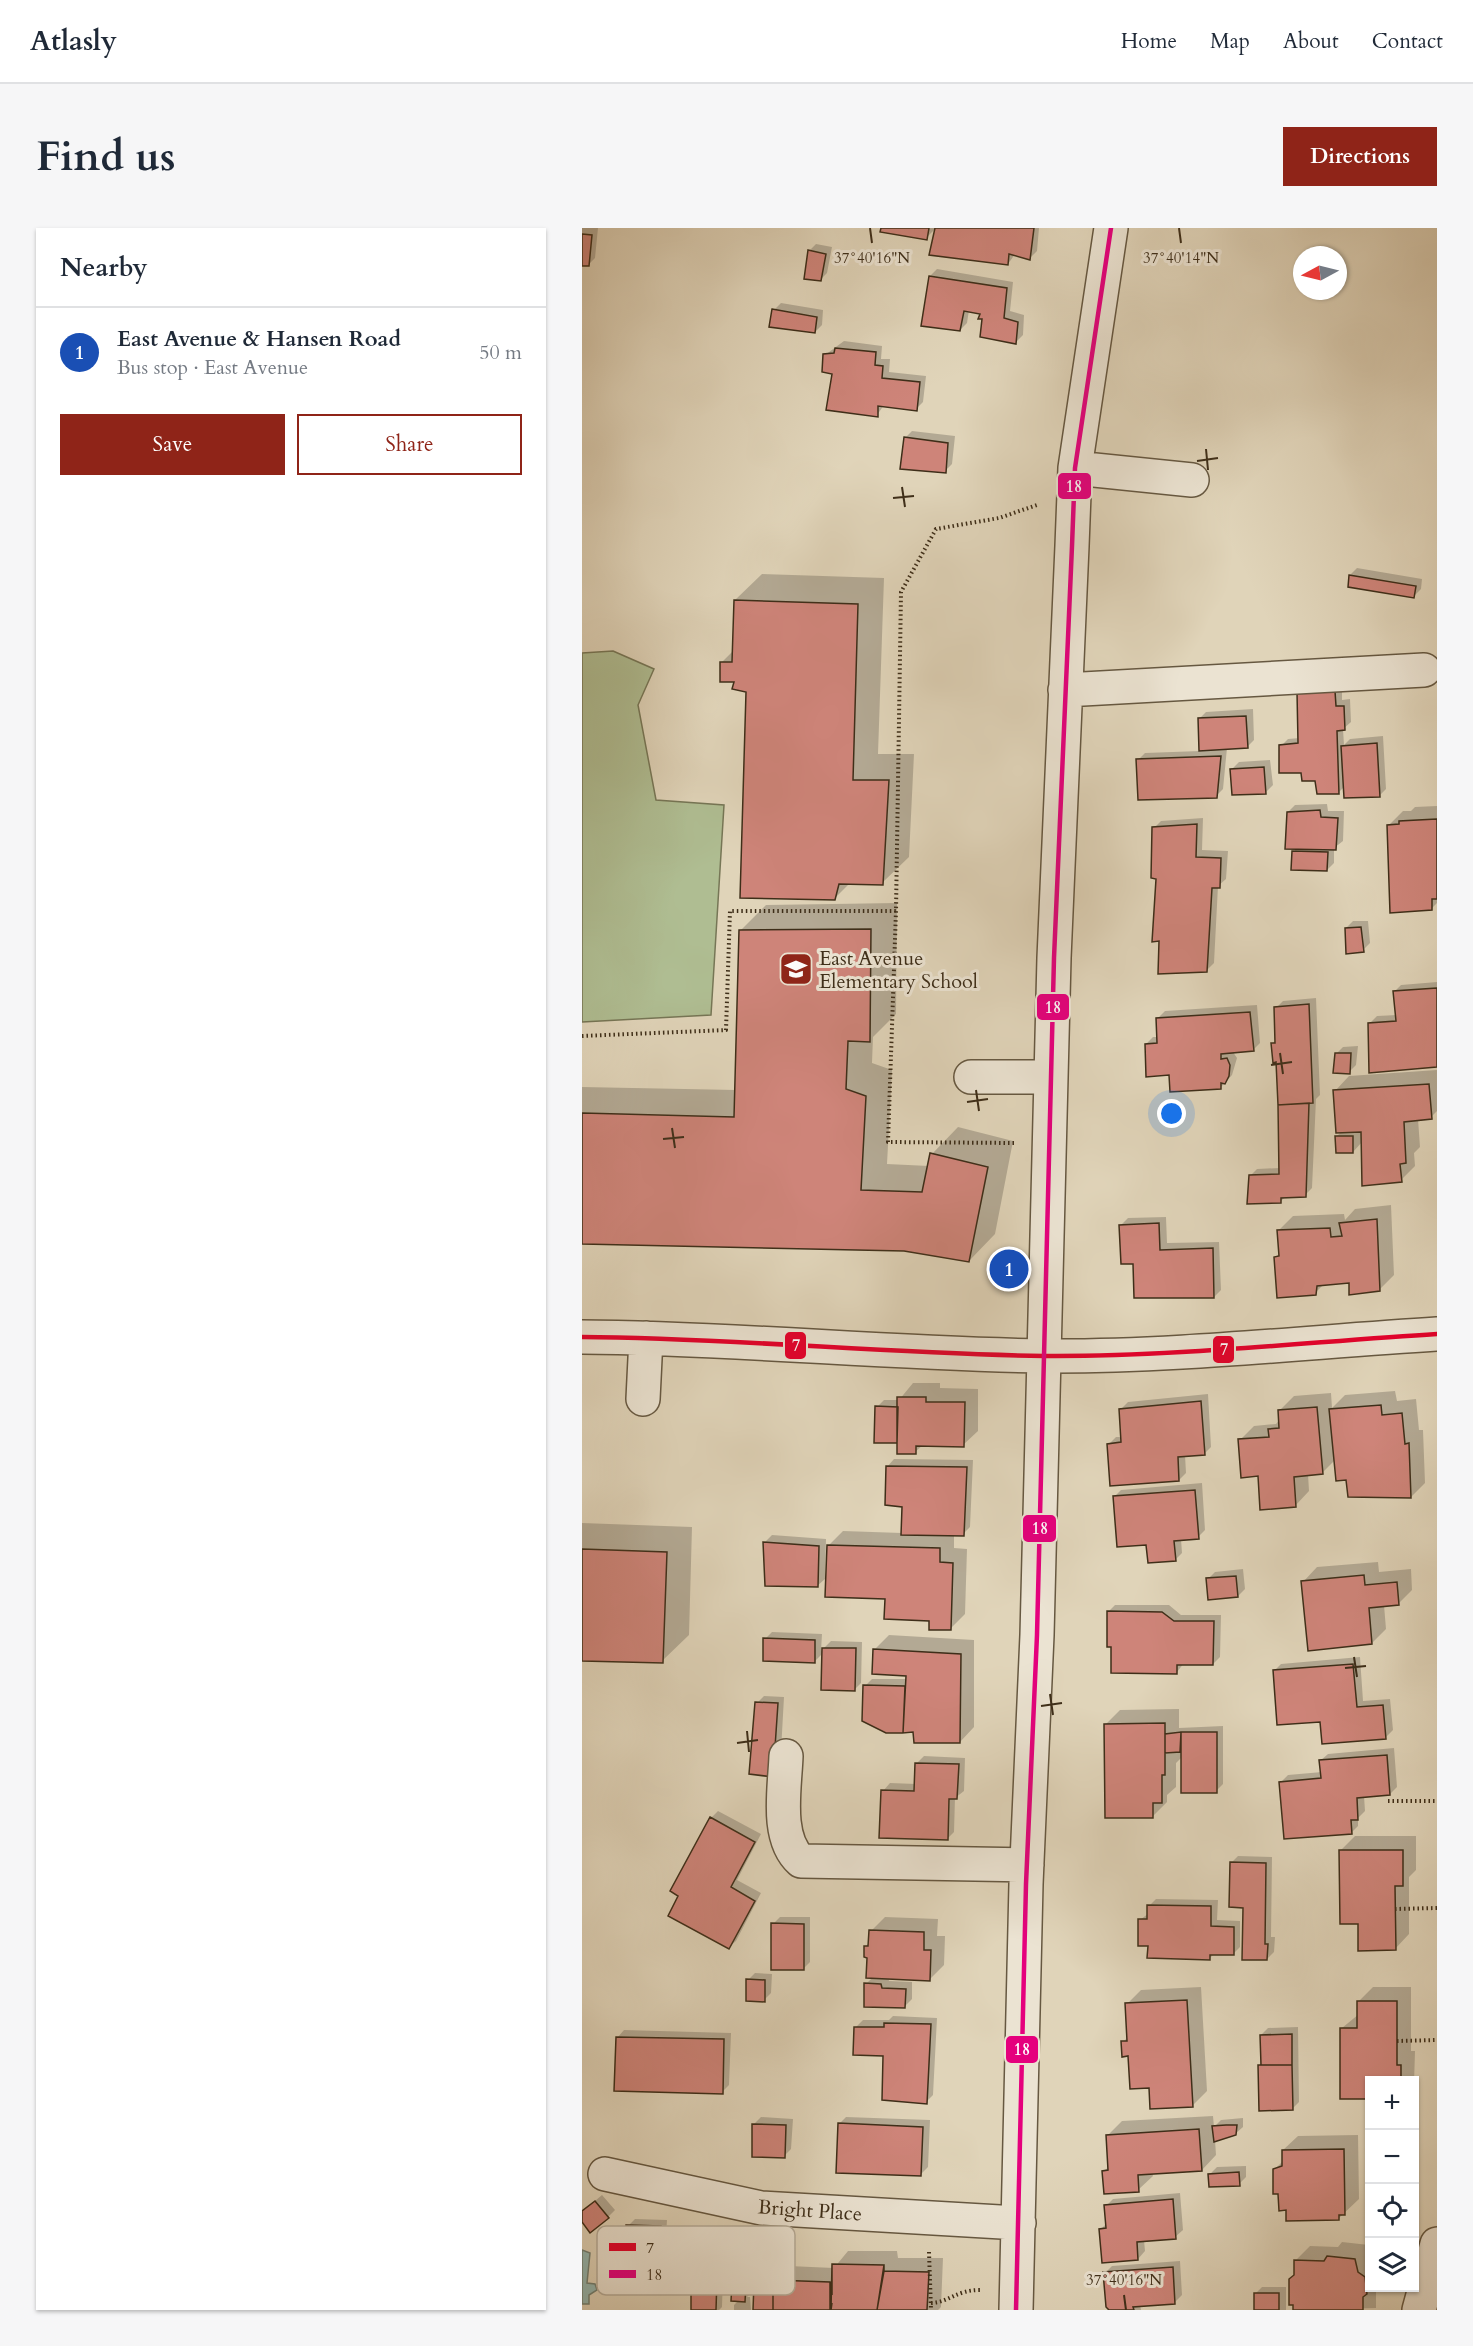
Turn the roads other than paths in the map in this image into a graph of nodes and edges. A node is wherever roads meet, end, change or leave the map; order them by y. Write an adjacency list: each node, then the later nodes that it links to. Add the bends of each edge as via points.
1 (1111, 228): 2 (street)
2 (1075, 468): 3 (street); 5 (street)
3 (1192, 480)
4 (1424, 670): 5 (street)
5 (1065, 690): 7 (street)
6 (971, 1077): 7 (street)
7 (1051, 1077): 11 (street)
8 (1437, 1334): 11 (street)
9 (582, 1337): 10 (street)
10 (646, 1338): 11 (street); 12 (street)
11 (1044, 1356): 14 (street)
12 (643, 1399)
13 (786, 1756): 14 (street, via 784,1814 789,1847 801,1861)
14 (1027, 1865): 16 (street)
15 (605, 2174): 16 (street, Bright Place, via 761,2208)
16 (1019, 2223): 18 (street)
17 (1437, 2244): 19 (street)
18 (1016, 2310)
19 (1419, 2310)

